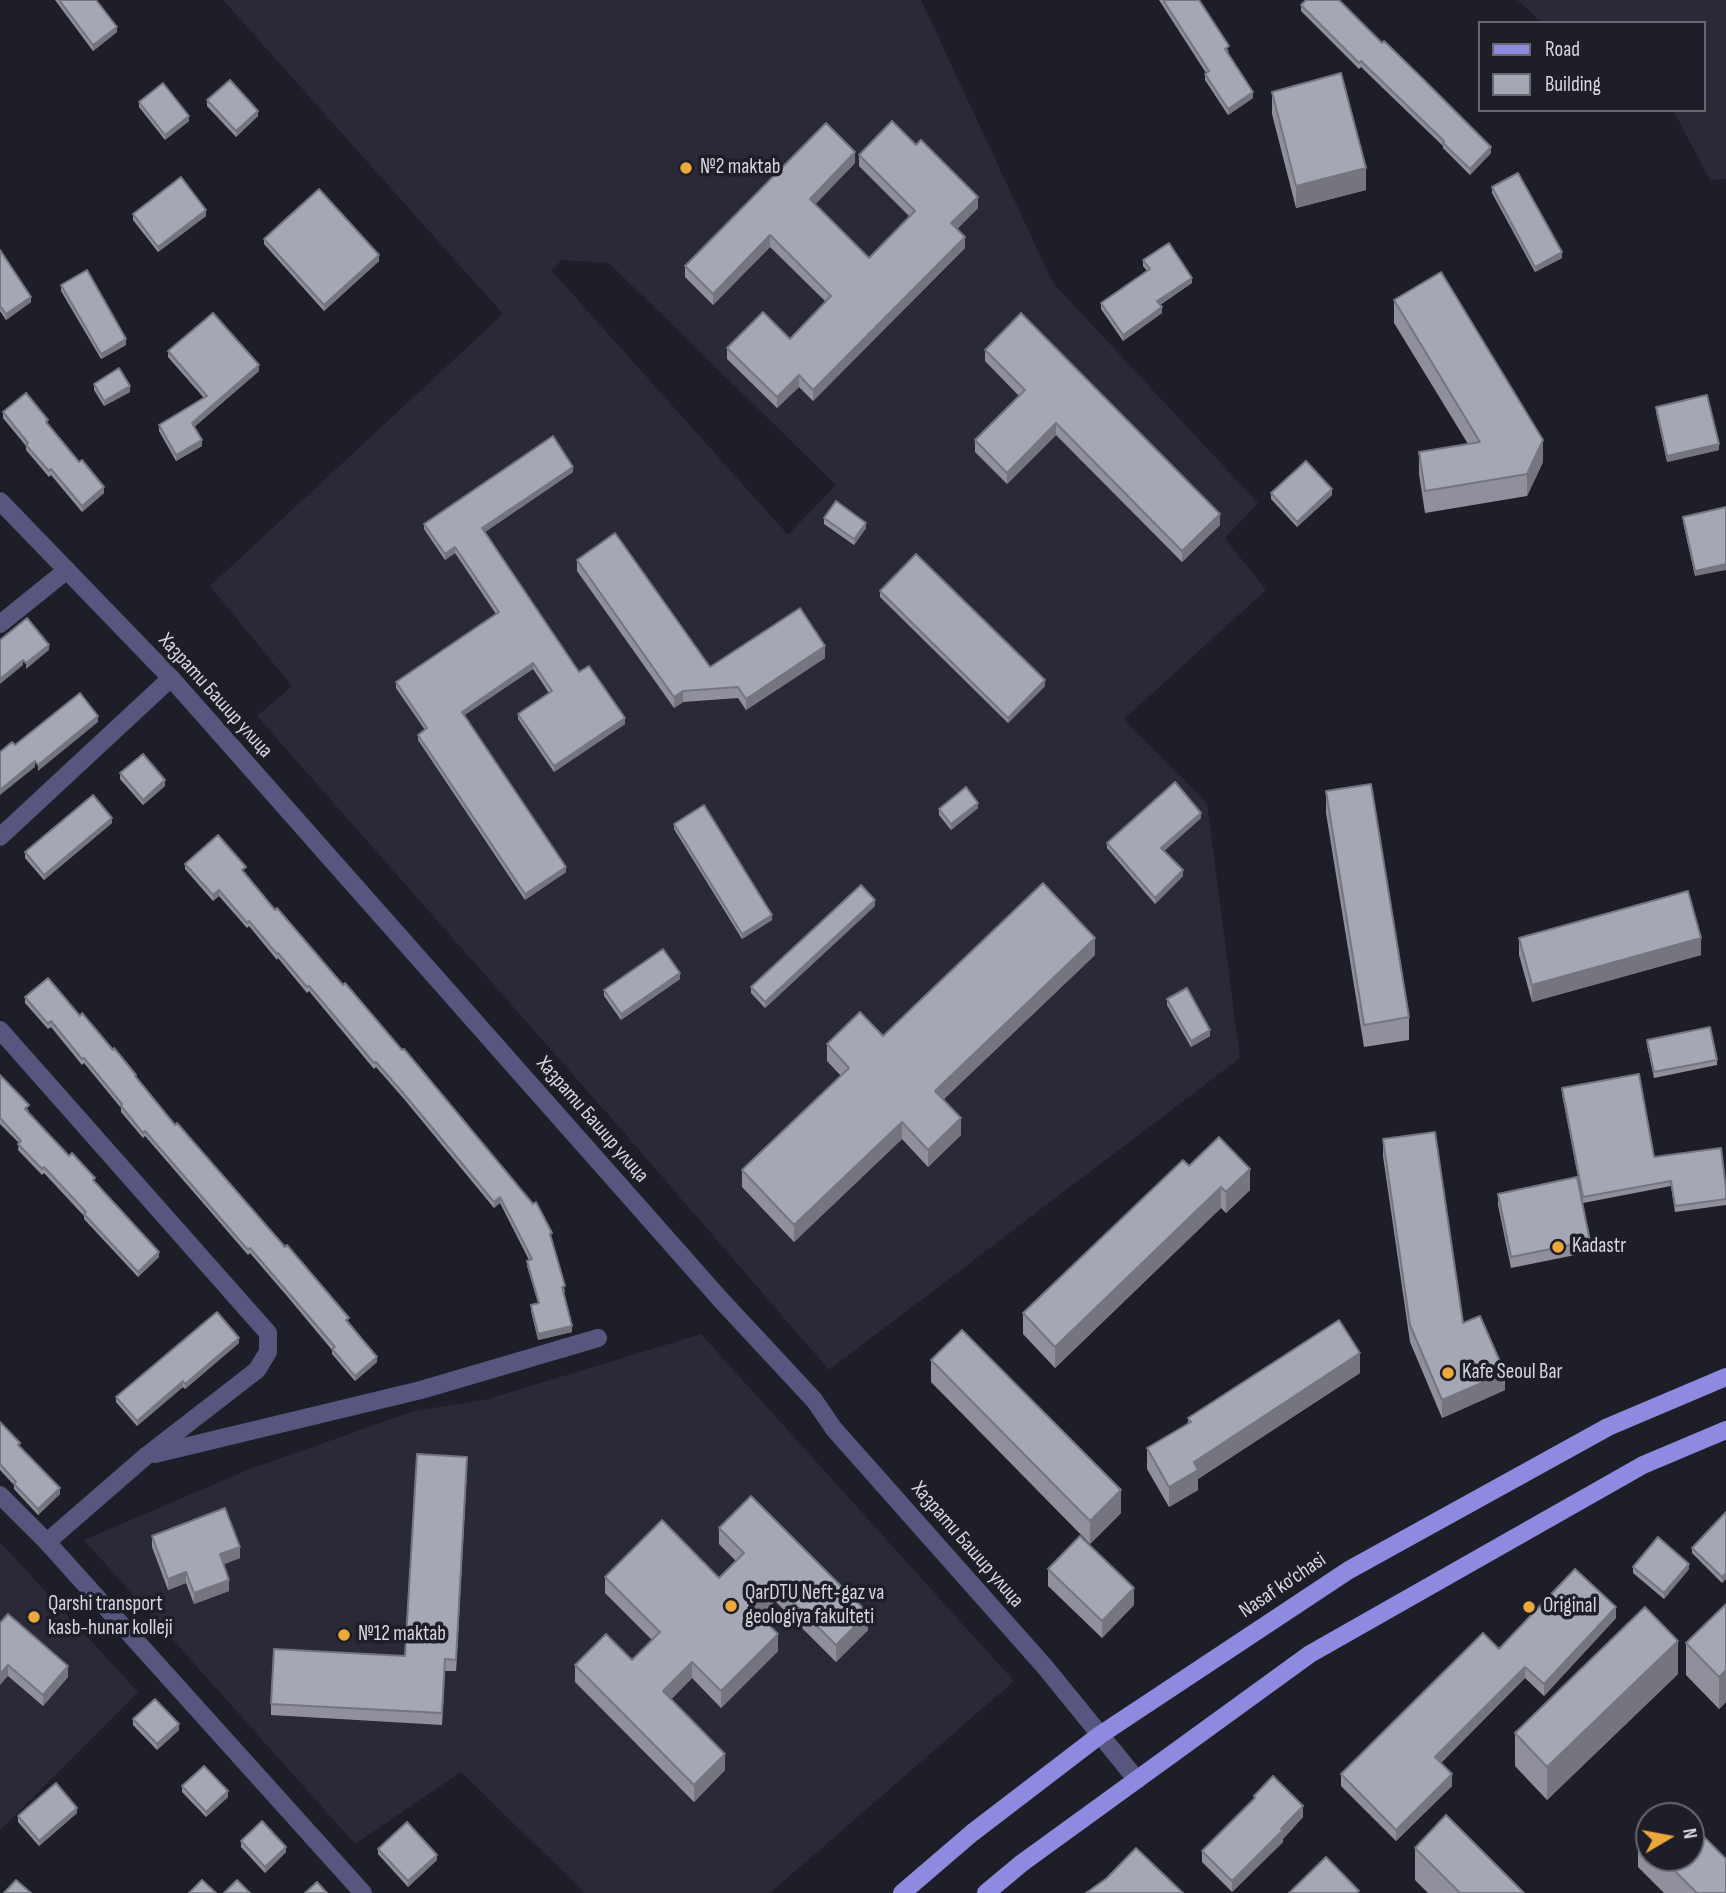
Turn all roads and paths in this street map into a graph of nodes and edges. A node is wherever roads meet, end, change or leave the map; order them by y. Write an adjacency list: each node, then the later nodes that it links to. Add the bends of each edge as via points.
1 (0, 501): 2 (street, Хазрати Башир улица)
2 (67, 570): 3 (street); 4 (street, Хазрати Башир улица)
3 (0, 624)
4 (171, 678): 5 (street); 13 (street, Хазрати Башир улица, via 720,1300 814,1400 834,1429)
5 (0, 837)
6 (0, 1030): 10 (street, via 268,1334 268,1352 257,1370)
7 (598, 1338): 10 (street, via 421,1390)
8 (1726, 1377): 13 (main road, Nasaf ko‘chasi, via 1608,1427 1349,1570)
9 (1726, 1430): 14 (main road, via 1643,1465 1310,1654)
10 (146, 1456): 12 (street)
11 (0, 1495): 12 (street)
12 (47, 1542): 15 (street)
13 (1100, 1735): 14 (street, Хазрати Башир улица); 16 (main road, Nasaf ko‘chasi)
14 (1137, 1780): 17 (main road)
15 (363, 1893)
16 (902, 1893)
17 (986, 1893)

